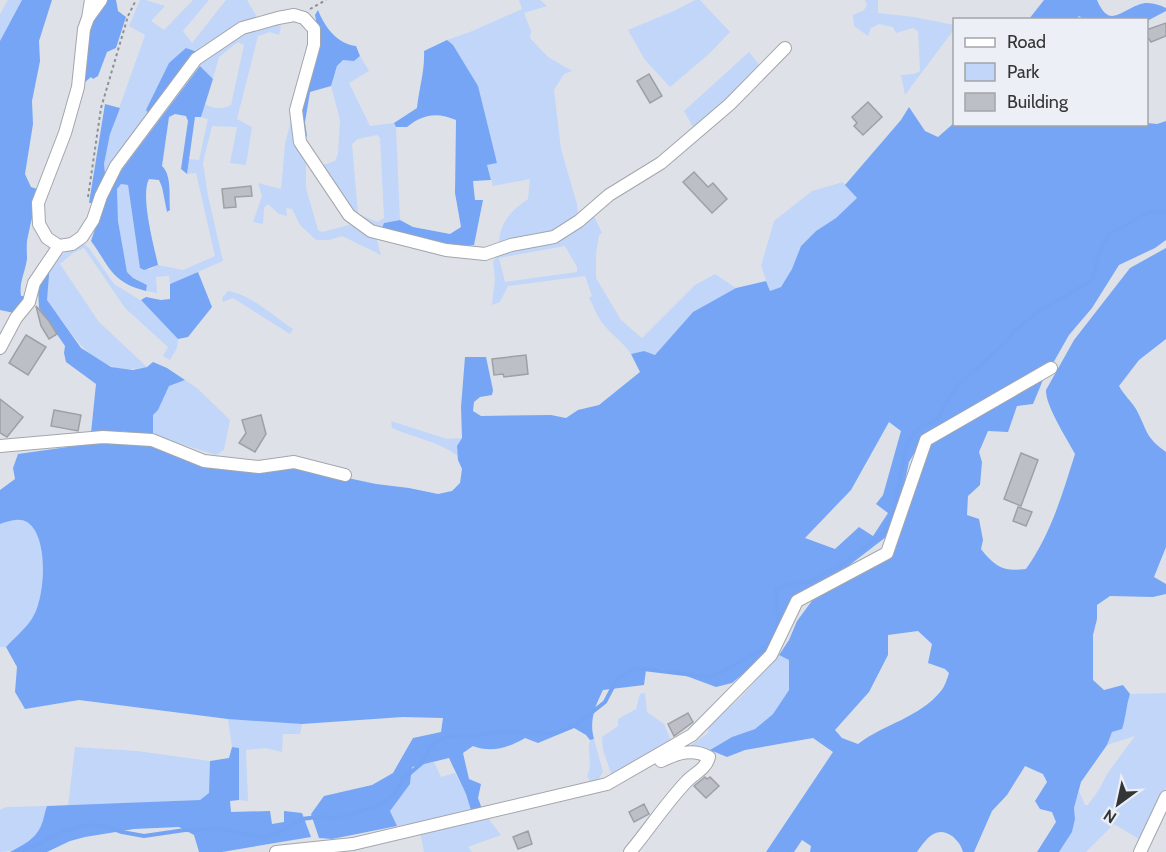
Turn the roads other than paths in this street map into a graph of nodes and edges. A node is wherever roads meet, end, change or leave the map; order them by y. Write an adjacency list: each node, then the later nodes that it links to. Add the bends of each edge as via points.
1 (91, 0): 3 (street)
2 (101, 0): 3 (street)
3 (88, 18): 5 (street, via 78,87 38,203 39,224 47,238)
4 (785, 48): 5 (street, via 730,104 661,163 609,195 579,221 554,237 485,254 446,250 371,231 349,215 300,142 296,110 314,45 314,29 294,15 243,28 196,59 116,166 82,237)
5 (59, 246): 6 (street, via 34,282 29,302)
6 (0, 348)
7 (1051, 368): 10 (street, via 926,440 887,553 797,601 771,655 692,735)
8 (0, 446): 9 (street, via 103,437 152,440 204,461 259,467 294,462)
9 (345, 475)
10 (607, 784): 12 (street, via 353,844); 13 (street, via 679,753 698,752 709,758)
11 (1166, 797): 14 (street)
12 (276, 852)
13 (630, 852)
14 (1140, 852)

